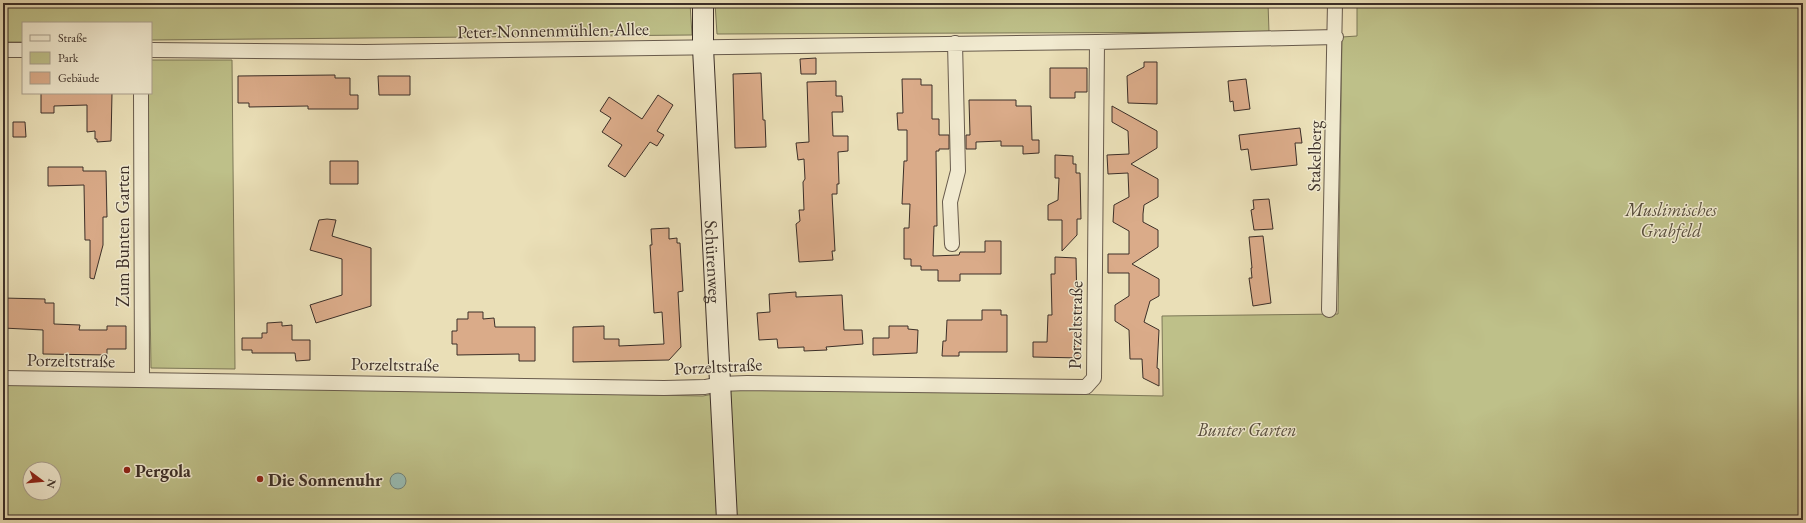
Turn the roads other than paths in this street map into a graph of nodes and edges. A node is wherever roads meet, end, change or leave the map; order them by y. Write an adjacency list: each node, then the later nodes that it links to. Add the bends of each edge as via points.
1 (703, 3): 6 (main road, Schürenweg)
2 (1335, 3): 3 (street, Stakelberg)
3 (1336, 37): 4 (street, Peter-Nonnenmühlen-Allee); 12 (street, Stakelberg)
4 (1097, 42): 5 (street, Peter-Nonnenmühlen-Allee); 15 (street, Porzeltstraße, via 1094,378 1086,387)
5 (955, 43): 6 (street, Peter-Nonnenmühlen-Allee); 11 (street, via 958,171 950,202)
6 (703, 48): 9 (street, Peter-Nonnenmühlen-Allee, via 365,52); 15 (main road, Schürenweg)
7 (3, 50): 8 (street)
8 (22, 50)
9 (152, 50)
10 (141, 94): 14 (street, Zum Bunten Garten)
11 (952, 244)
12 (1329, 310)
13 (3, 378): 14 (street, Porzeltstraße)
14 (142, 380): 15 (street, Porzeltstraße, via 664,388)
15 (720, 384): 16 (main road, Schürenweg)
16 (727, 520)

